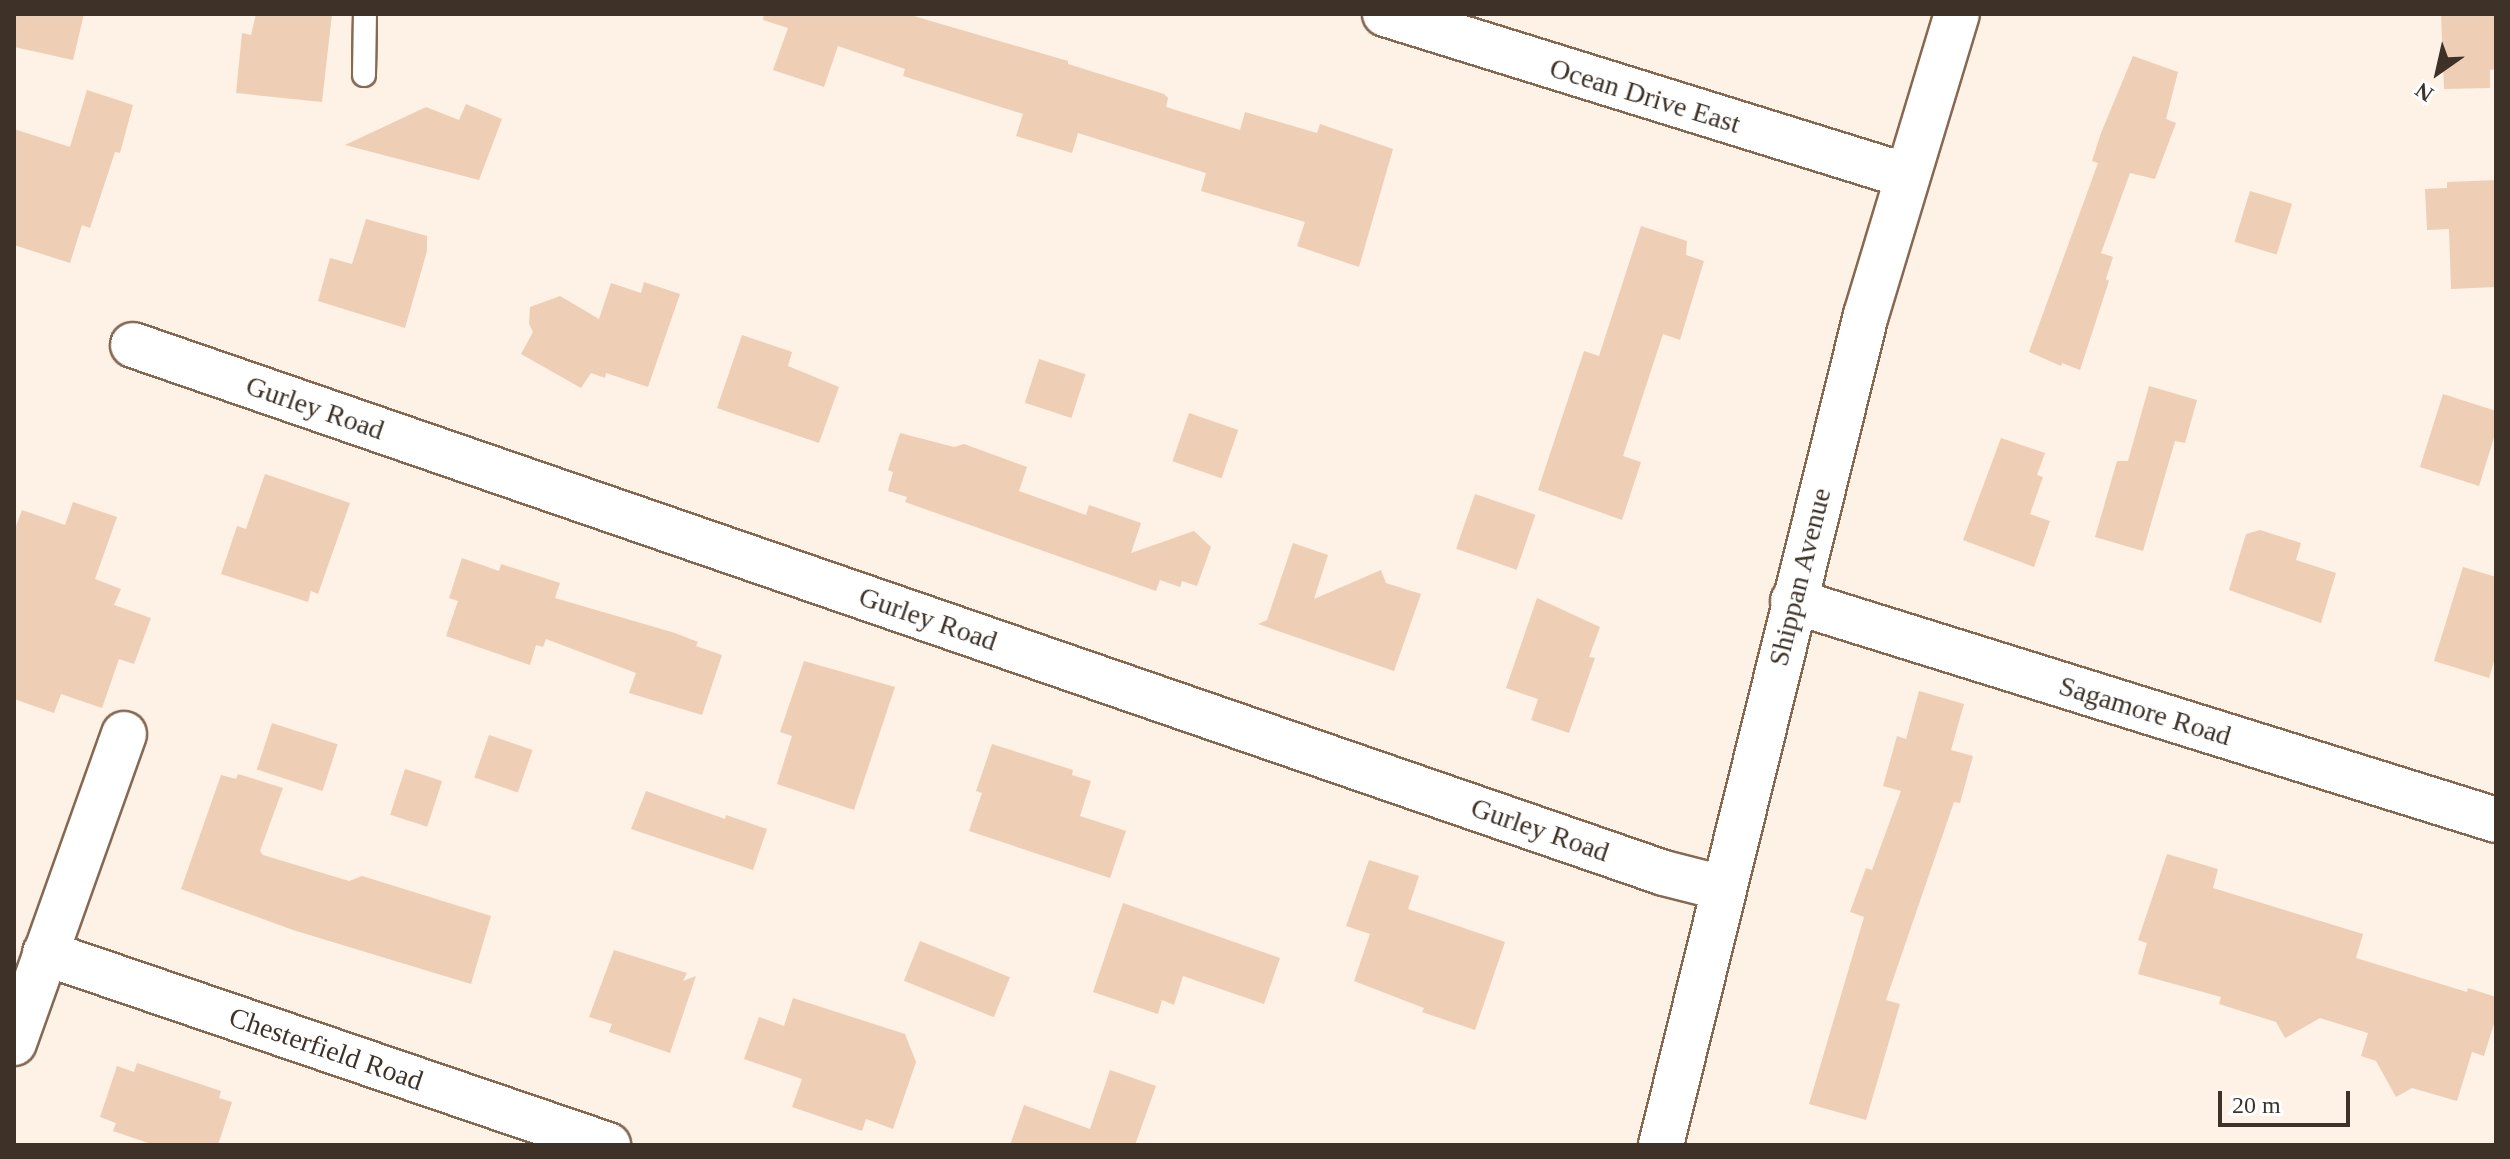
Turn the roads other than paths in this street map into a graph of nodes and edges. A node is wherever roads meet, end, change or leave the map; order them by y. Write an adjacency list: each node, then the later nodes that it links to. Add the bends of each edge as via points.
1 (365, 14): 4 (lane)
2 (1385, 14): 5 (street, Ocean Drive East)
3 (1957, 14): 5 (street, Shippan Avenue)
4 (364, 75)
5 (1907, 176): 7 (street, Shippan Avenue)
6 (133, 345): 10 (street, Gurley Road, via 1664,873)
7 (1793, 601): 9 (street, Sagamore Road); 10 (street, Shippan Avenue)
8 (124, 734): 11 (street)
9 (2496, 820)
10 (1723, 888): 14 (street, Shippan Avenue)
11 (45, 953): 12 (street); 13 (street, Chesterfield Road)
12 (14, 1043)
13 (608, 1145)
14 (1661, 1145)

